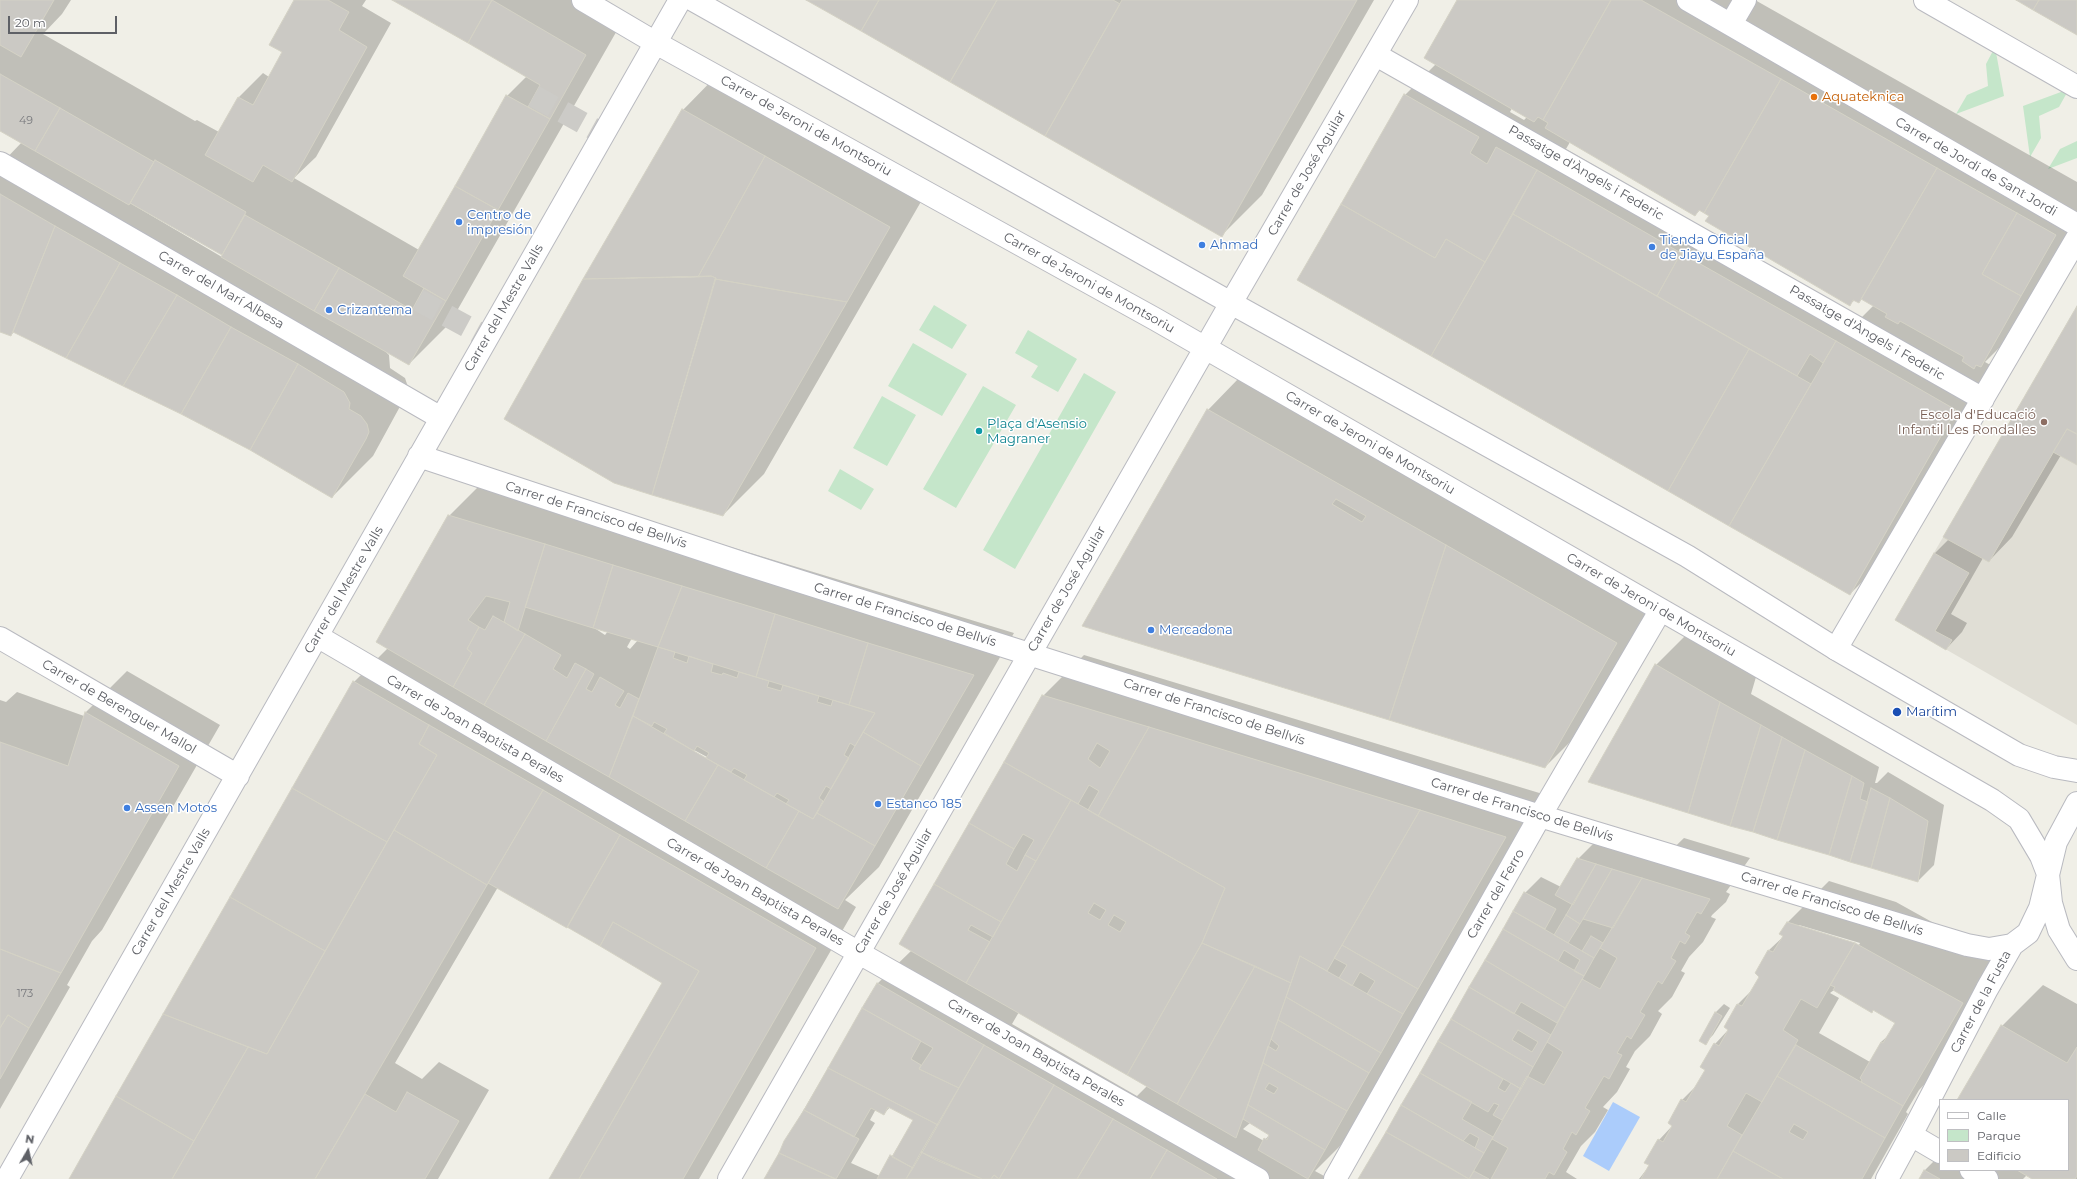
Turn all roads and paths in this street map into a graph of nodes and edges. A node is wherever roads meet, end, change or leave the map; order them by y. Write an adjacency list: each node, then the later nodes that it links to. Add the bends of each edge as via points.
1 (583, 0): 9 (street, Carrer de Jeroni de Montsoriu)
2 (680, 0): 9 (street, Carrer del Mestre Valls)
3 (693, 0): 15 (street)
4 (1407, 0): 10 (street, Carrer de José Aguilar)
5 (1688, 0): 8 (street, Carrer de Jordi de Sant Jordi)
6 (1745, 0): 8 (street)
7 (1925, 0): 11 (street)
8 (1731, 24): 13 (street, Carrer de Jordi de Sant Jordi)
9 (656, 43): 16 (street, Carrer de Jeroni de Montsoriu); 18 (street, Carrer del Mestre Valls)
10 (1376, 55): 15 (street, Carrer de José Aguilar); 17 (street, Passatge d'Àngels i Federic)
11 (2077, 86)
12 (0, 163): 18 (street, Carrer del Marí Albesa)
13 (2077, 225)
14 (2077, 238): 17 (street)
15 (1230, 303): 16 (street, Carrer de José Aguilar); 23 (street, via 1687,556)
16 (1206, 348): 20 (street, Carrer de Jeroni de Montsoriu); 24 (street, Carrer de José Aguilar)
17 (1983, 399): 23 (street)
18 (441, 418): 19 (street, Carrer del Mestre Valls)
19 (419, 456): 21 (street, Carrer del Mestre Valls); 24 (street, Carrer de Francisco de Bellvís, via 737,562)
20 (1660, 611): 28 (street, Carrer del Ferro); 29 (street, Carrer de Jeroni de Montsoriu, via 1992,800 2019,819 2041,856)
21 (317, 636): 26 (street, Carrer del Mestre Valls); 31 (street, Carrer de Joan Baptista Perales)
22 (0, 638): 26 (street, Carrer de Berenguer Mallol)
23 (1836, 649): 25 (street, via 2019,754 2054,767)
24 (1030, 654): 28 (street, Carrer de Francisco de Bellvís); 31 (street, Carrer de José Aguilar)
25 (2077, 771)
26 (238, 776): 36 (street, Carrer del Mestre Valls)
27 (2077, 803): 29 (street, Carrer de la Fusta, via 2056,842)
28 (1540, 816): 30 (street, Carrer de Francisco de Bellvís, via 1967,945 1989,949); 39 (street, Carrer del Ferro)
29 (2048, 874): 30 (street, Carrer de la Fusta, via 2040,908 2028,933); 32 (street, Carrer de Jeroni de Montsoriu, via 2059,930)
30 (2012, 945): 33 (street, Carrer de la Fusta)
31 (859, 953): 37 (street, Carrer de José Aguilar); 38 (street, Carrer de Joan Baptista Perales)
32 (2077, 959)
33 (1911, 1135): 34 (street); 40 (street, Carrer de la Fusta)
34 (1939, 1151)
35 (1973, 1171): 41 (street)
36 (7, 1179)
37 (729, 1179)
38 (1258, 1179)
39 (1335, 1179)
40 (1887, 1179)
41 (1986, 1179)

